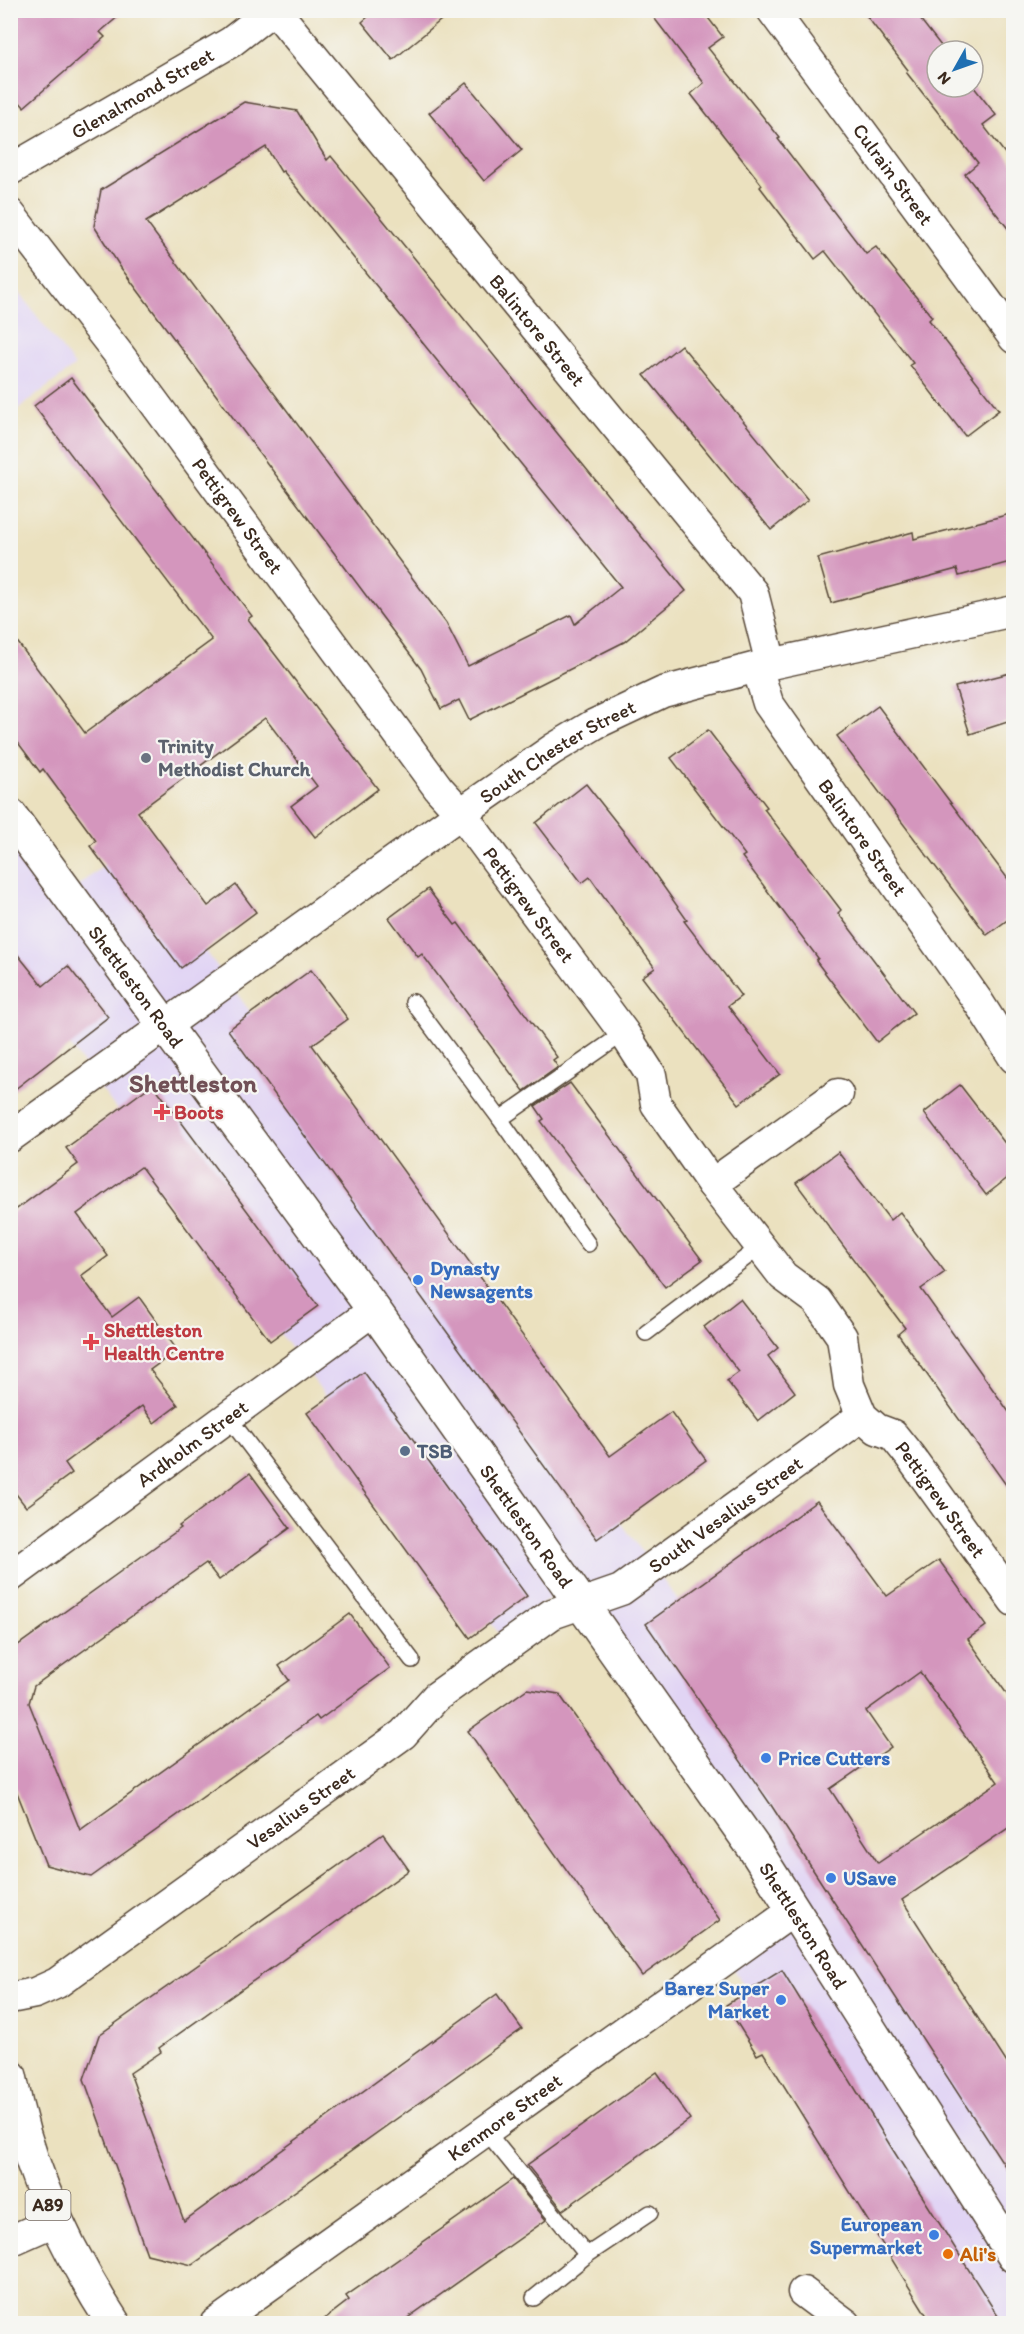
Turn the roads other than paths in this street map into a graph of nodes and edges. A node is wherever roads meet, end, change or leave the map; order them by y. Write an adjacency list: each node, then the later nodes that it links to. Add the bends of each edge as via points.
1 (274, 10): 3 (street, Glenalmond Street, via 231,42); 7 (street, Balintore Street, via 753,593)
2 (772, 10): 5 (street, Culrain Street)
3 (10, 170)
4 (10, 214): 8 (street, Pettigrew Street, via 120,356 439,789)
5 (1010, 324)
6 (1014, 611): 7 (street, South Chester Street)
7 (764, 665): 8 (street, South Chester Street, via 663,693 595,724); 13 (street, Balintore Street, via 768,703)
8 (461, 813): 11 (street, South Chester Street); 12 (street, Pettigrew Street)
9 (10, 815): 11 (street, Shettleston Road)
10 (413, 1002): 15 (lane)
11 (166, 1026): 16 (street, South Chester Street); 20 (street, Shettleston Road)
12 (624, 1033): 15 (lane); 17 (street, Pettigrew Street, via 651,1074 656,1104)
13 (1014, 1058)
14 (838, 1094): 17 (street)
15 (500, 1119): 18 (lane)
16 (10, 1137)
17 (712, 1184): 19 (street, Pettigrew Street)
18 (588, 1244)
19 (760, 1247): 21 (lane); 22 (street, Pettigrew Street, via 783,1276 817,1301 843,1337 849,1384)
20 (374, 1310): 23 (street, Ardholm Street); 26 (street, Shettleston Road)
21 (646, 1333)
22 (862, 1416): 25 (street, Pettigrew Street, via 877,1429 893,1435); 26 (street, South Vesalius Street, via 621,1590)
23 (228, 1417): 24 (street, Ardholm Street); 27 (lane)
24 (13, 1570)
25 (1014, 1601)
26 (582, 1605): 28 (street, Shettleston Road, via 754,1848); 29 (street, Vesalius Street, via 552,1614 436,1697 403,1734 57,1983)
27 (412, 1660)
28 (793, 1911): 31 (street, Kenmore Street); 36 (street, Shettleston Road)
29 (10, 1998)
30 (10, 2076): 33 (street, A89, via 24,2139)
31 (485, 2130): 35 (lane); 40 (street, Kenmore Street)
32 (650, 2213): 35 (lane)
33 (55, 2221): 34 (street); 39 (street, A89)
34 (10, 2241)
35 (587, 2255): 38 (lane)
36 (1014, 2256)
37 (803, 2292): 41 (street)
38 (534, 2298)
39 (114, 2324)
40 (215, 2324)
41 (846, 2324)

